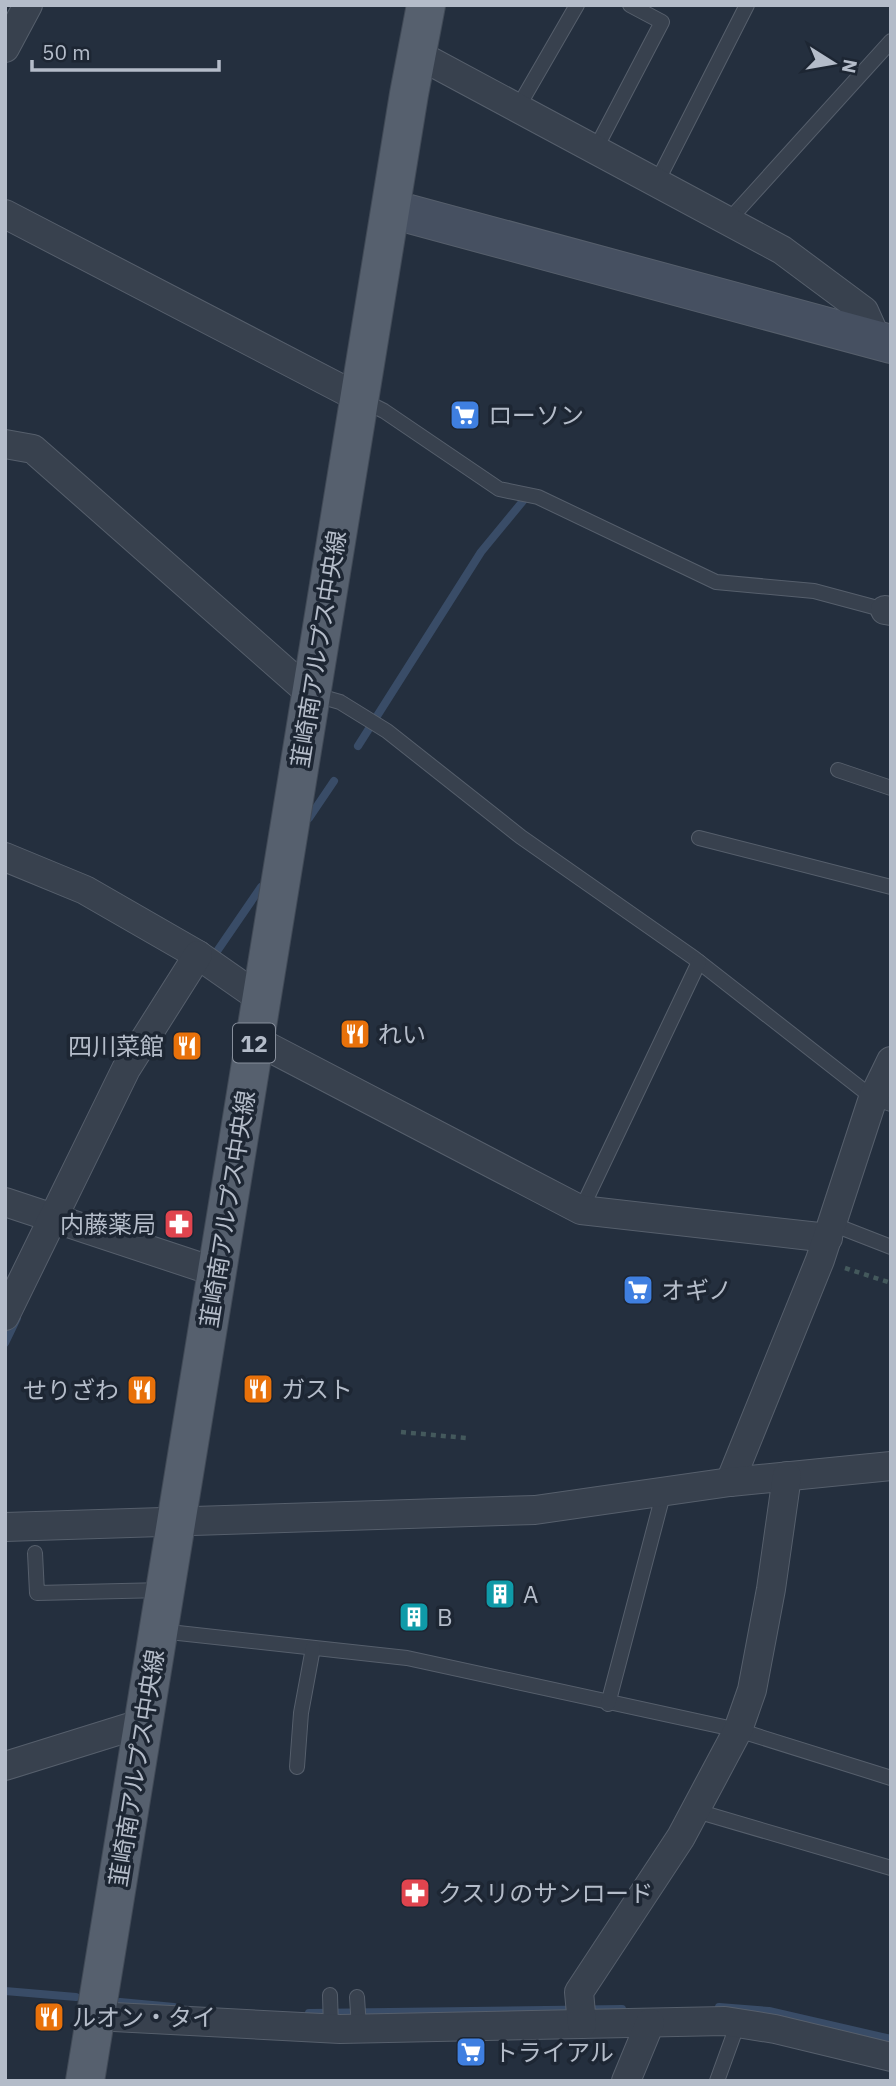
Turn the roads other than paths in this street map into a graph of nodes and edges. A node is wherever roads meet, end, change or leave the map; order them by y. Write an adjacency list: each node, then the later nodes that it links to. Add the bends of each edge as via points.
1 (28, 5): 7 (street)
2 (426, 5): 8 (main road, 韮崎南アルプス中央線 / 12)
3 (578, 5): 9 (lane)
4 (630, 5): 10 (lane, via 662,22)
5 (747, 5): 11 (lane)
6 (891, 41): 14 (lane)
7 (5, 48)
8 (416, 54): 9 (street); 12 (main road, 韮崎南アルプス中央線 / 12)
9 (517, 108): 10 (street)
10 (595, 150): 11 (street)
11 (657, 182): 14 (street)
12 (391, 209): 15 (street); 16 (main road, 韮崎南アルプス中央線 / 12)
13 (5, 214): 16 (street)
14 (729, 220): 15 (street, via 782,250 864,311)
15 (884, 342)
16 (359, 398): 18 (lane, via 499,489 538,497 716,582 814,591); 19 (main road, 韮崎南アルプス中央線 / 12)
17 (5, 444): 19 (street, via 33,449)
18 (888, 610)
19 (311, 694): 26 (lane, via 340,702 373,722 521,838); 27 (main road, 韮崎南アルプス中央線 / 12)
20 (838, 770): 21 (lane)
21 (891, 788)
22 (699, 838): 24 (lane)
23 (5, 857): 25 (street, via 85,890)
24 (891, 887)
25 (206, 960): 27 (street); 33 (street, via 126,1069)
26 (699, 962): 30 (lane); 32 (lane)
27 (261, 999): 28 (main road, 韮崎南アルプス中央線 / 12)
28 (255, 1040): 32 (street); 36 (main road, 韮崎南アルプス中央線 / 12)
29 (891, 1061): 30 (street)
30 (882, 1101): 34 (street)
31 (5, 1202): 33 (street)
32 (581, 1210): 34 (street)
33 (61, 1221): 36 (street); 37 (street)
34 (827, 1241): 35 (lane); 40 (street)
35 (891, 1247)
36 (216, 1272): 42 (main road, 韮崎南アルプス中央線 / 12)
37 (5, 1316)
38 (891, 1466): 39 (street)
39 (786, 1476): 40 (street); 50 (street, via 752,1690)
40 (730, 1482): 41 (street)
41 (664, 1491): 42 (street, via 535,1510); 48 (lane)
42 (178, 1521): 43 (street); 45 (main road, 韮崎南アルプス中央線 / 12)
43 (5, 1527)
44 (35, 1553): 45 (lane, via 37,1592)
45 (166, 1590): 46 (main road, 韮崎南アルプス中央線 / 12)
46 (158, 1631): 47 (lane); 49 (main road, 韮崎南アルプス中央線 / 12)
47 (313, 1648): 48 (lane, via 407,1658); 52 (lane)
48 (608, 1704): 50 (lane)
49 (143, 1723): 51 (street); 59 (main road, 韮崎南アルプス中央線 / 12)
50 (738, 1730): 53 (lane); 54 (street)
51 (5, 1766)
52 (297, 1767)
53 (891, 1777)
54 (693, 1810): 55 (lane); 58 (street, via 681,1837 579,1992)
55 (891, 1868)
56 (330, 1995): 62 (lane)
57 (357, 1997): 63 (lane)
58 (581, 2014): 60 (street); 63 (street)
59 (95, 2016): 62 (street); 65 (main road, 韮崎南アルプス中央線 / 12)
60 (650, 2023): 61 (street); 66 (street)
61 (738, 2023): 64 (street); 67 (lane)
62 (331, 2028): 63 (street)
63 (359, 2028)
64 (891, 2057)
65 (85, 2081)
66 (626, 2081)
67 (717, 2081)

